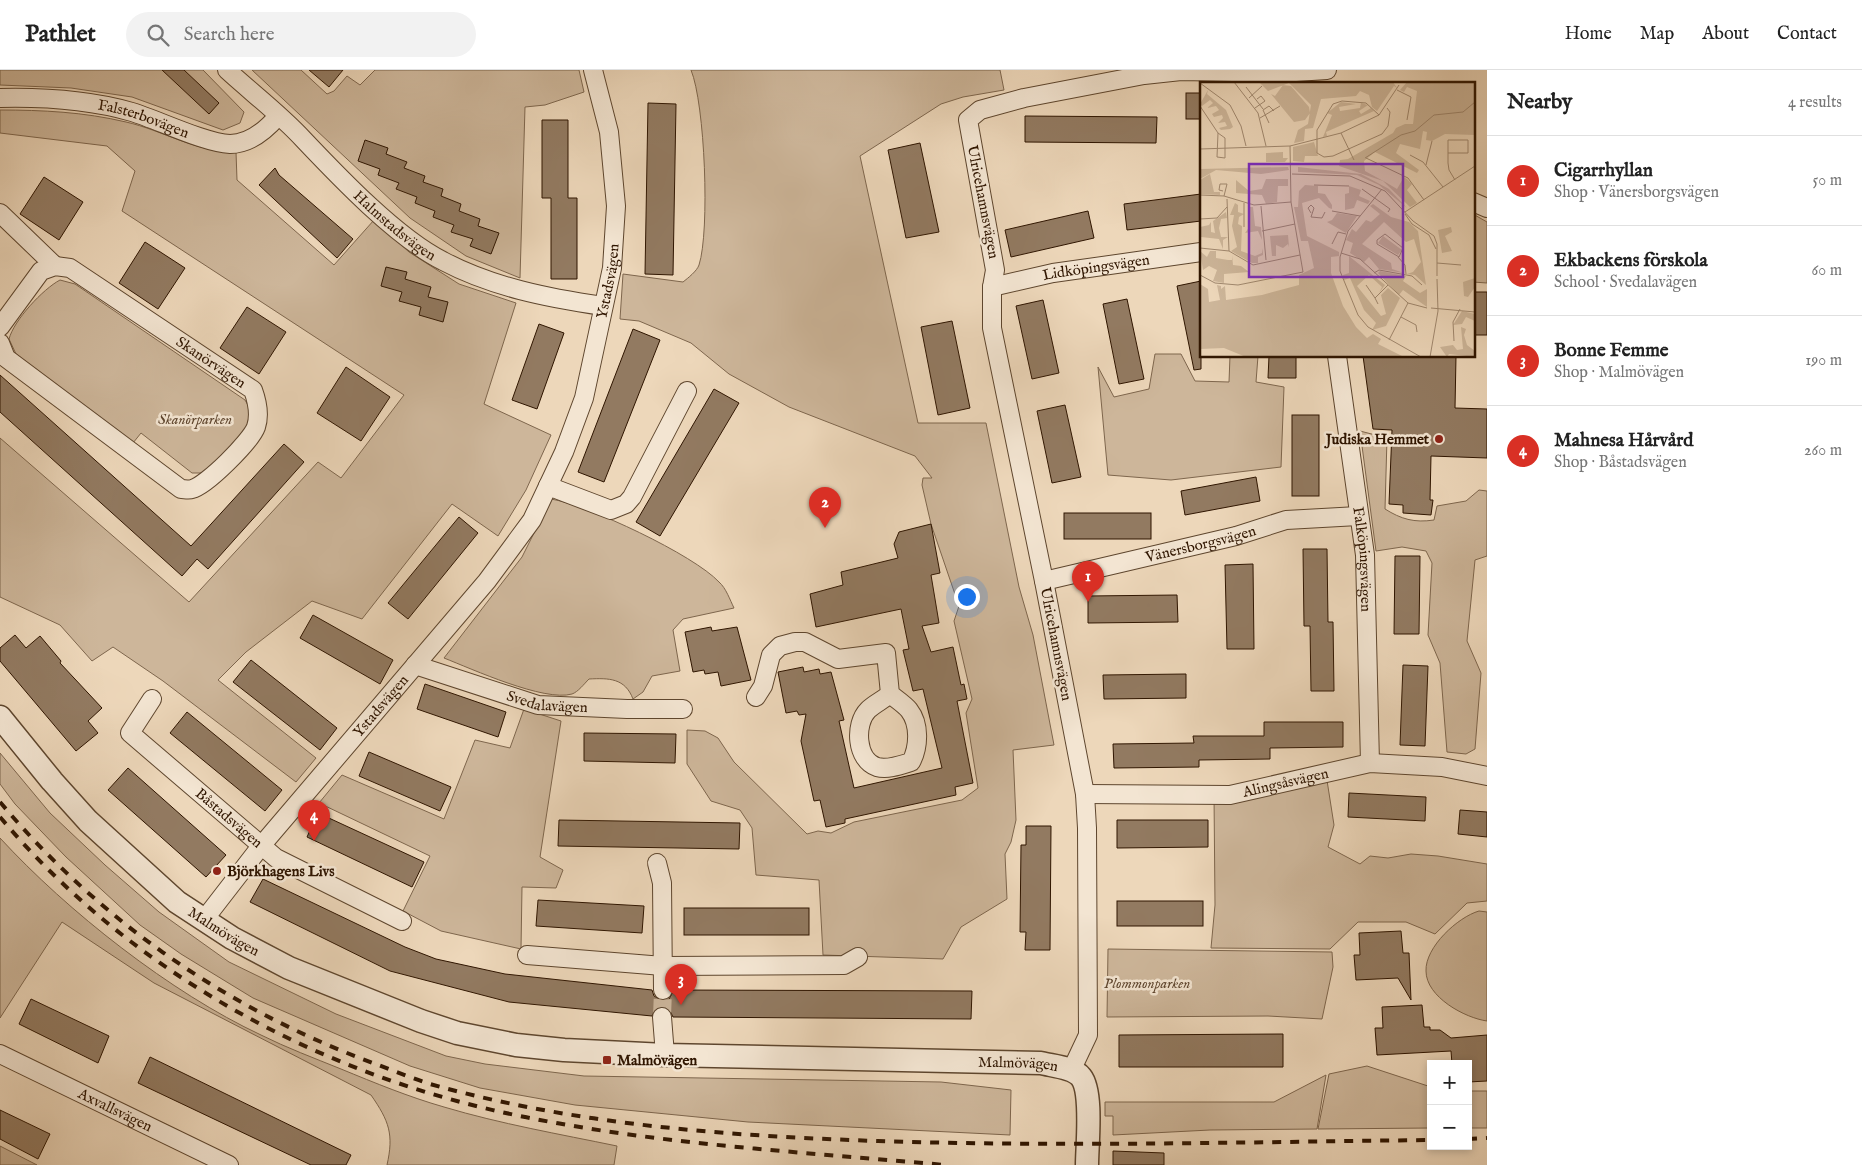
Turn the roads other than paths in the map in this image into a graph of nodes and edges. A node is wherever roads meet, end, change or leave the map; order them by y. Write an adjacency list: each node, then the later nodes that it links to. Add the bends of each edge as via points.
1 (227, 70): 5 (street, Halmstadsvägen)
2 (593, 70): 12 (street, Ystadsvägen, via 609,132 616,206 612,268)
3 (1328, 70): 11 (street, Ulricehamnsvägen, via 1280,73 1181,71 1144,75 1024,98 980,110 968,120 992,246 995,270)
4 (0, 98): 5 (street, Falsterbovägen, via 36,98 131,112 230,144 248,140)
5 (278, 116): 12 (street, Halmstadsvägen, via 386,220 443,261 516,289)
6 (1474, 202): 7 (street)
7 (1487, 208)
8 (0, 213): 10 (street, Skanörvägen)
9 (1200, 252): 11 (street, Lidköpingsvägen, via 1053,273)
10 (55, 266): 13 (street, via 41,271); 14 (street, Skanörvägen, via 70,268 253,390 258,402 256,428 241,448 205,482 193,489 181,489 6,358)
11 (992, 287): 19 (street, Ulricehamnsvägen, via 992,328)
12 (603, 306): 17 (street, Ystadsvägen, via 584,398)
13 (0, 327)
14 (0, 343)
15 (1337, 358): 18 (street, Falköpingsvägen)
16 (687, 391): 17 (street, via 626,504 611,510)
17 (548, 486): 20 (street, Ystadsvägen, via 520,538)
18 (1358, 516): 19 (street, Vänersborgsvägen, via 1286,520 1236,536); 26 (street, Falköpingsvägen, via 1365,555)
19 (1044, 581): 28 (street, Ulricehamnsvägen)
20 (415, 665): 24 (street, Svedalavägen, via 538,705 627,710); 29 (street, Ystadsvägen)
21 (890, 694): 22 (street, via 886,652 838,659 812,644 795,642 780,646 771,655 763,686)
22 (756, 696)
23 (152, 699): 29 (street, Båstadsvägen, via 130,733)
24 (683, 709)
25 (0, 717): 31 (street, Malmövägen, via 88,821 177,902)
26 (1370, 763): 27 (street, Alingsåsvägen, via 1442,767); 28 (street, Alingsåsvägen, via 1230,795)
27 (1487, 776)
28 (1085, 794): 40 (street, Ulricehamnsvägen, via 1088,1034)
29 (261, 846): 31 (street, Ystadsvägen); 32 (street, Båstadsvägen, via 276,858)
30 (657, 863): 35 (street, via 662,883)
31 (203, 921): 39 (street, Malmövägen, via 289,968 457,1033 564,1050)
32 (402, 921)
33 (526, 955): 35 (street)
34 (858, 957): 35 (street, via 844,966)
35 (663, 966): 36 (street)
36 (663, 990)
37 (662, 1017): 39 (street)
38 (0, 1054): 41 (street, Axvallsvägen)
39 (665, 1055): 40 (street, Malmövägen, via 996,1061 1041,1063)
40 (1071, 1071): 42 (street, via 1081,1077 1088,1100)
41 (229, 1165)
42 (1087, 1165)

